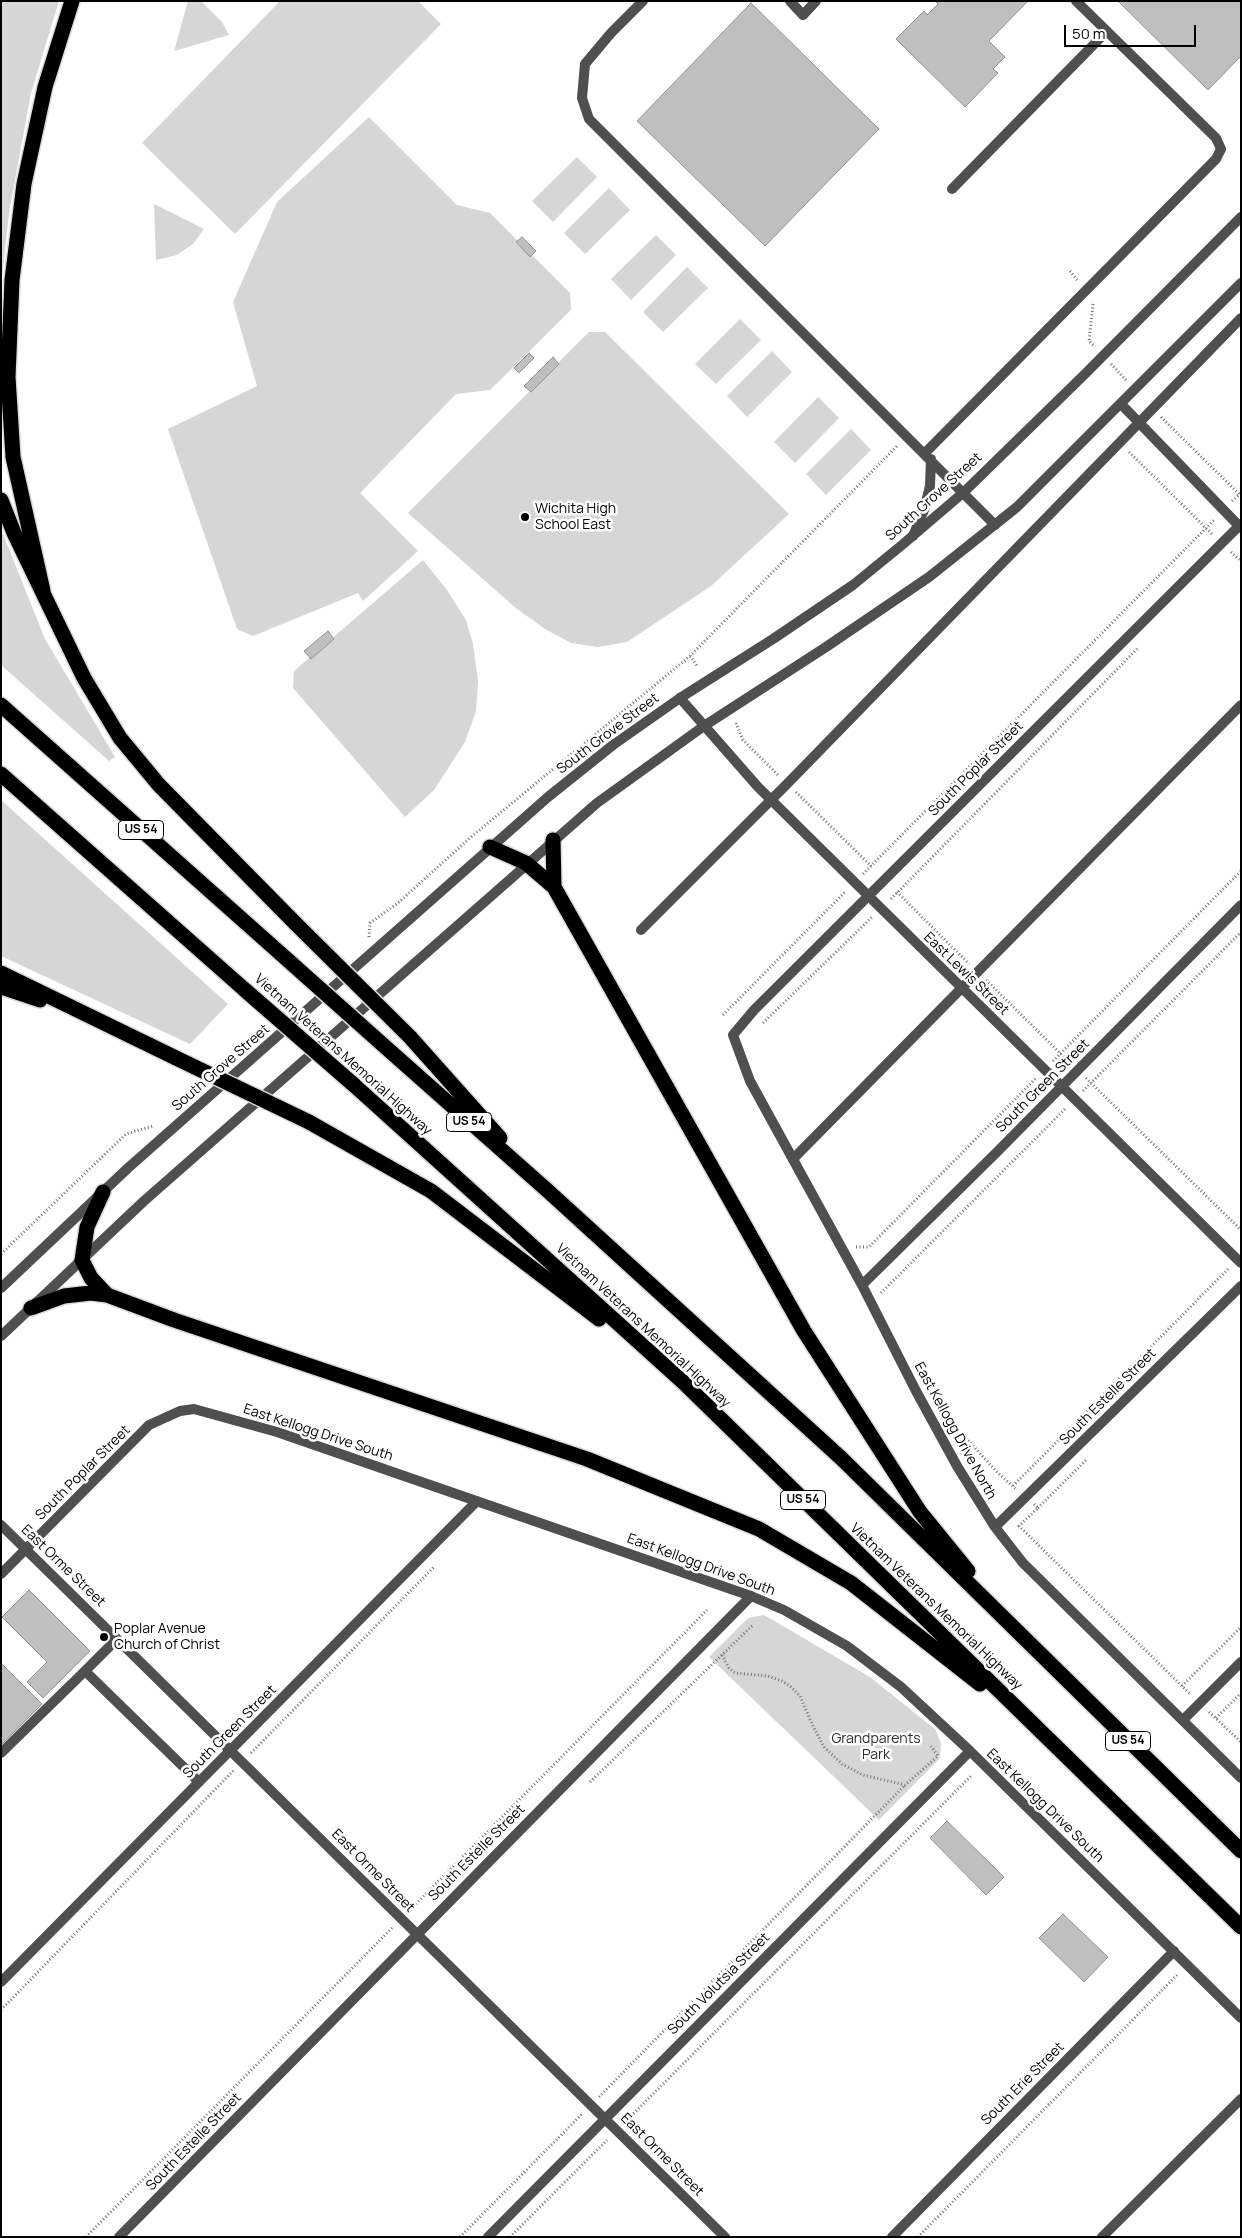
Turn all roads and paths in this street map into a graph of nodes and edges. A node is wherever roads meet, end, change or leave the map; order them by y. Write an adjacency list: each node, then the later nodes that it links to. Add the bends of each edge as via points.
1 (72, 1): 29 (highway, via 43,97 24,184 12,280 8,377 13,457)
2 (643, 1): 15 (street, via 585,64 582,98 589,119)
3 (790, 1): 4 (street, via 803,15)
4 (816, 1)
5 (1076, 1): 6 (street)
6 (1107, 31): 7 (street); 15 (street, via 1216,138 1220,149 1216,159)
7 (952, 189)
8 (1241, 217): 16 (street, South Grove Street)
9 (1241, 283): 11 (street)
10 (1241, 318): 12 (street)
11 (1120, 404): 12 (street); 20 (street)
12 (1139, 423): 19 (street); 38 (street)
13 (898, 445): 31 (path)
14 (1129, 452): 22 (path)
15 (928, 456): 16 (street); 23 (street, via 930,486)
16 (964, 492): 20 (street); 23 (street, South Grove Street)
17 (1241, 492): 19 (path)
18 (1, 500): 29 (highway)
19 (1223, 510): 21 (street); 22 (path)
20 (995, 525): 36 (street, via 878,613)
21 (1240, 526): 24 (street, South Poplar Street)
22 (1206, 528): 24 (path); 42 (path)
23 (913, 536): 33 (street, South Grove Street, via 853,585)
24 (1222, 543): 26 (path); 44 (street, South Poplar Street)
25 (1237, 549): 26 (path)
26 (1232, 553): 27 (path); 28 (path)
27 (1226, 560)
28 (1241, 561)
29 (43, 591): 61 (highway, bridge, via 84,678 120,738 159,785 410,1037)
30 (1142, 645): 46 (path)
31 (690, 656): 32 (path); 49 (path, via 370,923)
32 (698, 667)
33 (680, 698): 36 (street, East Lewis Street); 40 (street, South Grove Street, via 613,745)
34 (1, 705): 61 (highway, US 54, bridge)
35 (1241, 705): 52 (street)
36 (704, 726): 38 (street, East Lewis Street); 39 (street, via 597,803)
37 (1, 774): 76 (highway, Vietnam Veterans Memorial Highway / US 54, bridge, via 354,1085)
38 (771, 800): 42 (street, East Lewis Street); 47 (street)
39 (552, 840): 41 (street); 43 (highway)
40 (490, 847): 41 (highway); 62 (street, South Grove Street)
41 (526, 863): 43 (highway); 65 (street)
42 (854, 883): 44 (street, East Lewis Street); 54 (path)
43 (554, 887): 88 (highway, via 804,1331 920,1512)
44 (868, 897): 46 (street, East Lewis Street); 56 (street, South Poplar Street)
45 (1241, 905): 57 (street, South Green Street)
46 (881, 909): 52 (street, East Lewis Street); 55 (path)
47 (641, 930)
48 (1241, 932): 58 (path)
49 (368, 938)
50 (1, 973): 53 (highway)
51 (1, 987): 53 (highway)
52 (962, 988): 57 (street, East Lewis Street); 60 (street)
53 (82, 1014): 76 (highway, bridge, via 309,1122 431,1190)
54 (723, 1015)
55 (757, 1030)
56 (733, 1034): 60 (street, East Kellogg Drive North, via 750,1081)
57 (1062, 1087): 58 (street, East Lewis Street); 67 (street, South Green Street)
58 (1074, 1099): 66 (street, East Lewis Street); 71 (path)
59 (154, 1126): 64 (path, via 126,1134)
60 (793, 1159): 68 (street, East Kellogg Drive North)
61 (548, 1191): 88 (highway, US 54, via 841,1458)
62 (103, 1192): 65 (highway, via 87,1228); 70 (street, South Grove Street)
63 (852, 1239): 67 (path)
64 (1, 1254)
65 (82, 1260): 72 (highway, via 91,1278); 74 (street)
66 (1239, 1261): 79 (path)
67 (872, 1276): 68 (street, South Green Street); 71 (path)
68 (862, 1285): 83 (street, East Kellogg Drive North, via 957,1466)
69 (1241, 1286): 80 (street, South Estelle Street)
70 (1, 1288)
71 (881, 1293): 73 (path)
72 (108, 1295): 74 (highway, via 64,1296); 97 (highway, via 587,1459 759,1529 850,1583)
73 (886, 1302)
74 (31, 1308): 75 (street)
75 (1, 1336)
76 (683, 1382): 97 (highway, Vietnam Veterans Memorial Highway / US 54)
77 (167, 1417): 81 (street, East Kellogg Drive South, via 194,1409 242,1421); 84 (street, South Poplar Street, via 149,1425)
78 (946, 1417): 79 (path)
79 (1013, 1486): 80 (path)
80 (1026, 1497): 83 (street, South Estelle Street); 93 (path, via 1038,1508 1019,1526)
81 (477, 1501): 86 (street, East Kellogg Drive South); 101 (street, South Green Street)
82 (1, 1525): 84 (street, East Orme Street)
83 (995, 1527): 98 (street, East Kellogg Drive North, via 1023,1563)
84 (26, 1550): 85 (street, South Poplar Street); 89 (street, East Orme Street)
85 (1, 1574)
86 (751, 1596): 102 (street, East Kellogg Drive South, via 812,1626 876,1666); 110 (street, South Estelle Street)
87 (1241, 1627): 93 (path)
88 (1016, 1631): 108 (highway, US 54)
89 (117, 1638): 92 (street); 101 (street, East Orme Street)
90 (722, 1655): 107 (path, via 735,1673 768,1676 791,1687 800,1696 824,1747 842,1764 863,1776)
91 (1241, 1662): 95 (street)
92 (85, 1672): 103 (street); 106 (street)
93 (1182, 1686): 95 (path)
94 (1241, 1693): 96 (path)
95 (1200, 1703): 96 (path); 98 (street)
96 (1216, 1718): 99 (path)
97 (1027, 1719): 109 (highway, Vietnam Veterans Memorial Highway / US 54)
98 (1183, 1720): 105 (street, East Kellogg Drive North)
99 (1241, 1742)
100 (931, 1746): 107 (path, via 938,1756)
101 (231, 1751): 106 (street, South Green Street); 110 (street, East Orme Street)
102 (970, 1751): 111 (street, East Kellogg Drive South); 117 (street, South Volutsia Street)
103 (1, 1753)
104 (971, 1776): 118 (path)
105 (1241, 1778)
106 (199, 1782): 113 (street, South Green Street)
107 (905, 1785): 116 (path)
108 (1241, 1851)
109 (1241, 1927)
110 (417, 1934): 116 (street, East Orme Street); 119 (street, South Estelle Street)
111 (1174, 1951): 114 (street, East Kellogg Drive South); 124 (street, South Erie Street)
112 (1177, 1975): 125 (path)
113 (1, 1982)
114 (1241, 2018)
115 (1241, 2099): 126 (street)
116 (591, 2105): 117 (street, East Orme Street); 120 (path)
117 (605, 2119): 118 (street, East Orme Street); 121 (street, South Volutsia Street)
118 (617, 2130): 122 (path); 123 (street, East Orme Street)
119 (119, 2237)
120 (460, 2237)
121 (488, 2237)
122 (510, 2237)
123 (725, 2237)
124 (892, 2237)
125 (918, 2237)
126 (1102, 2237)

